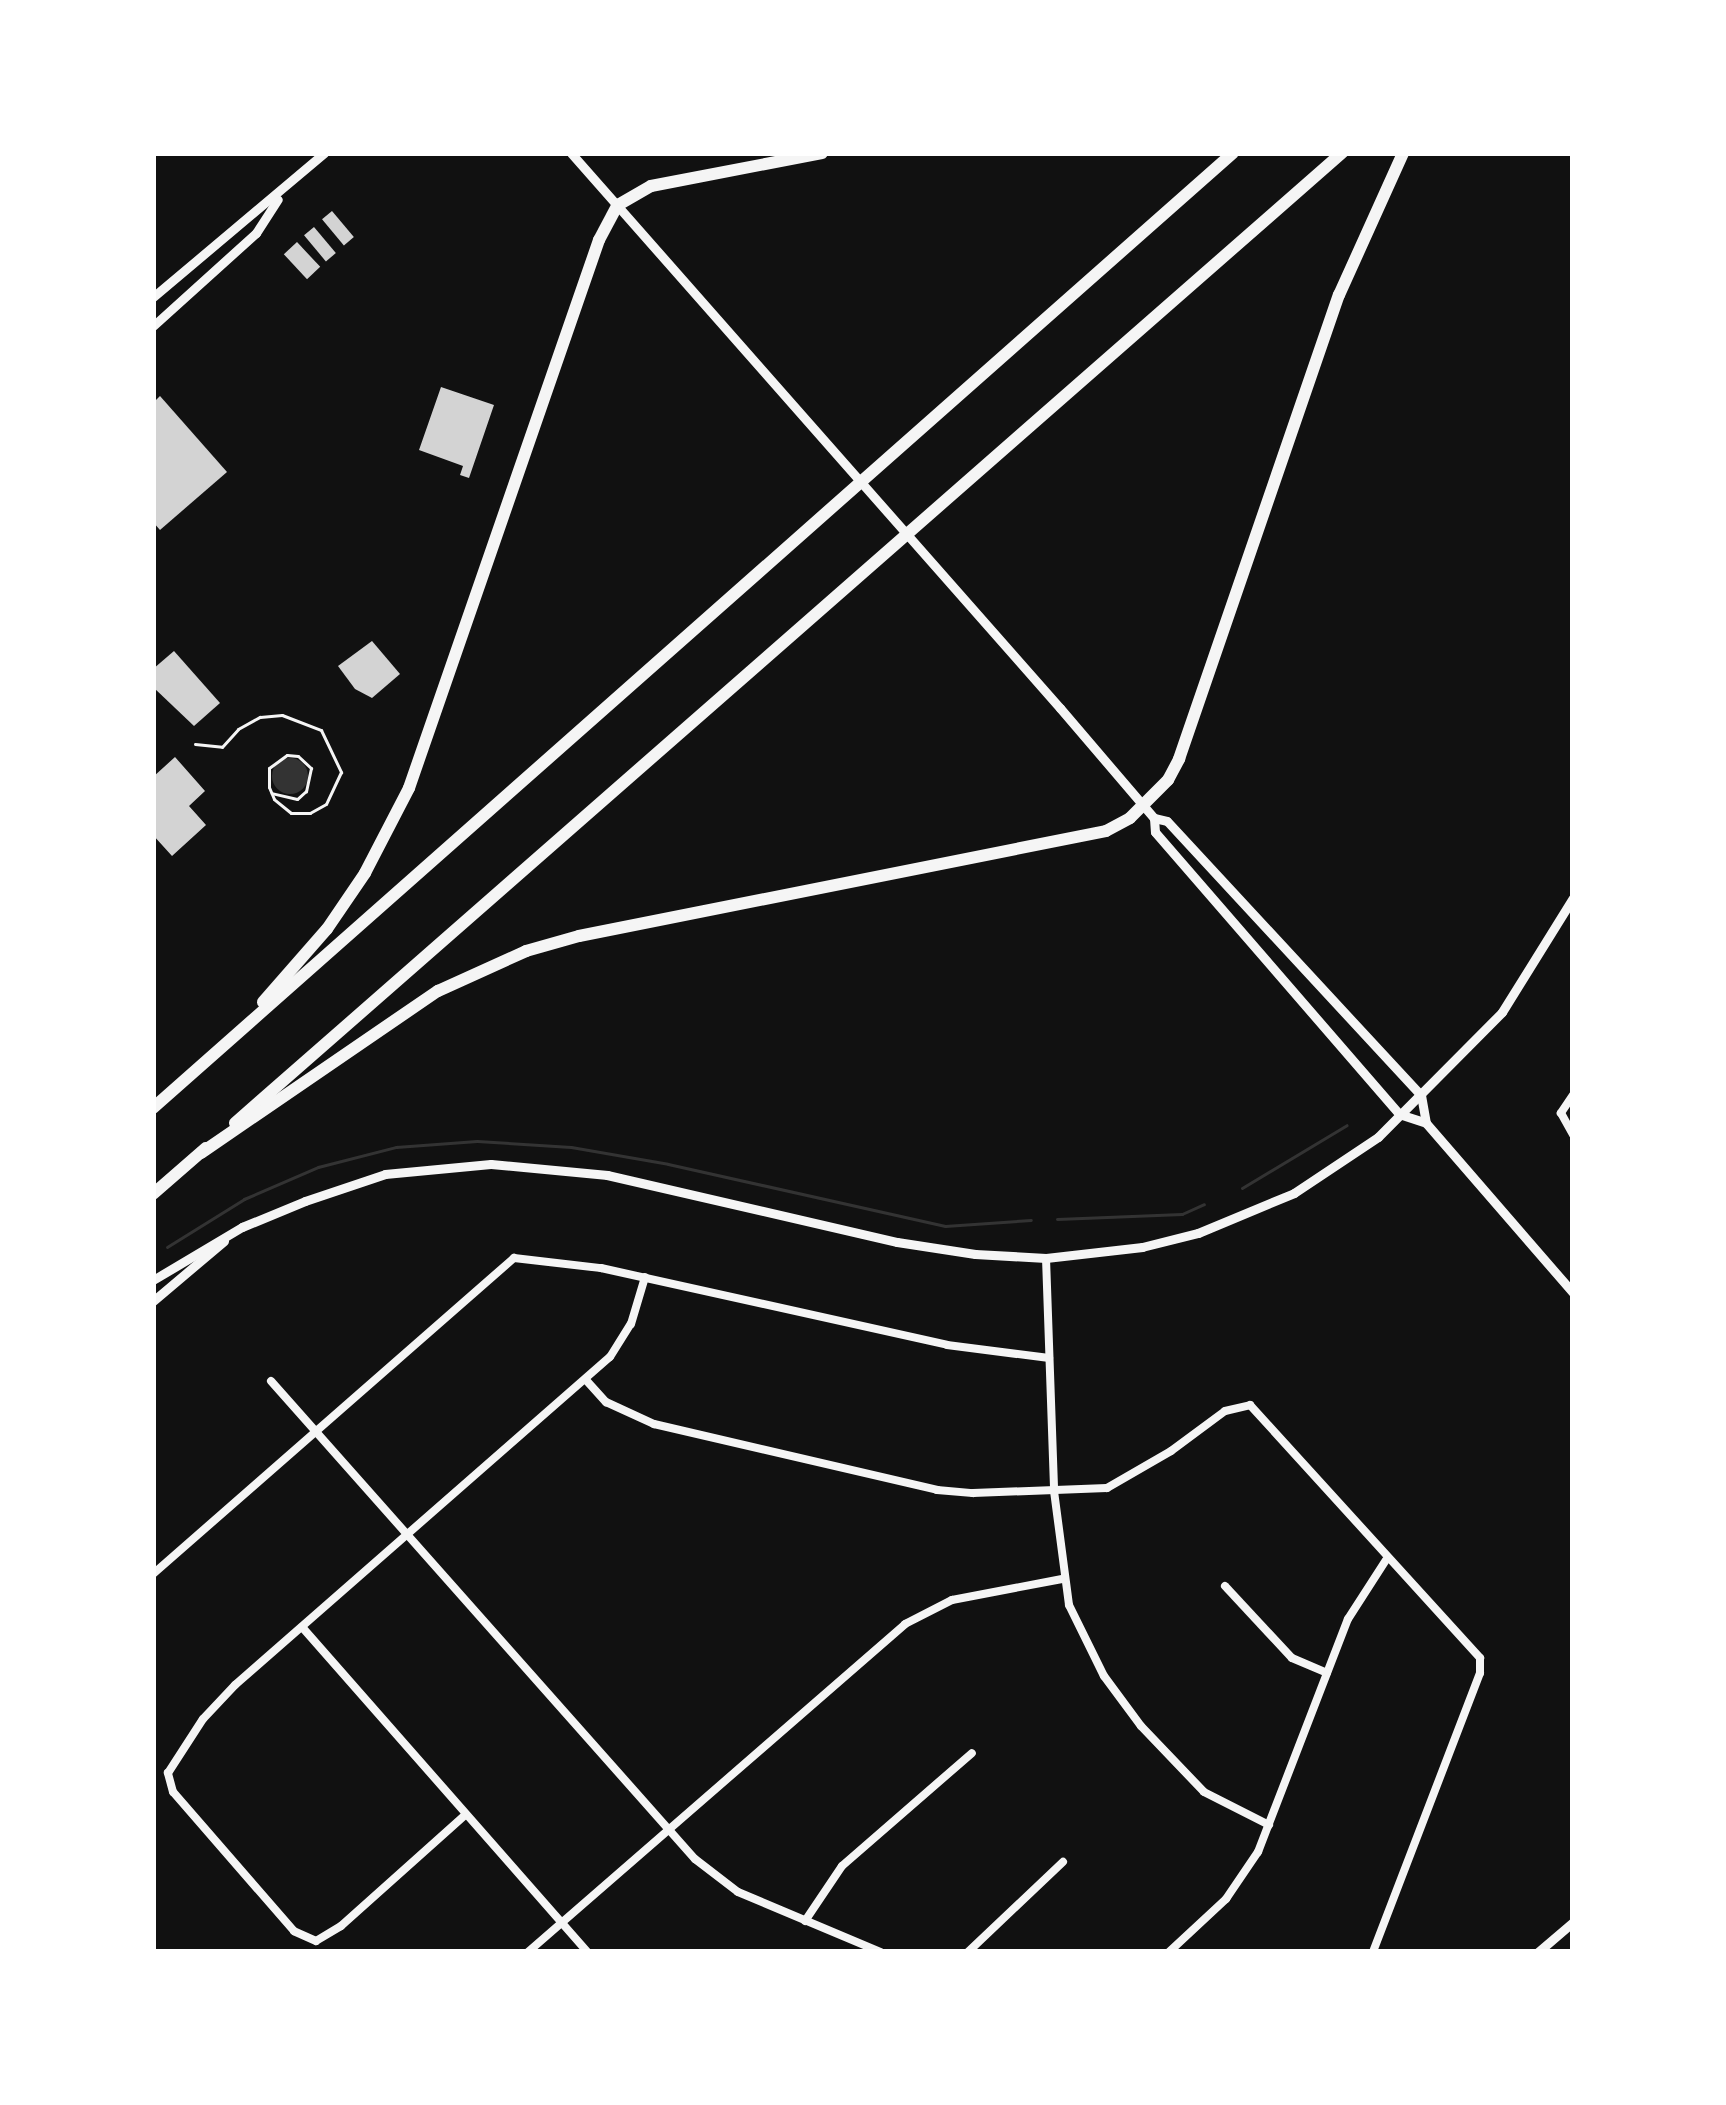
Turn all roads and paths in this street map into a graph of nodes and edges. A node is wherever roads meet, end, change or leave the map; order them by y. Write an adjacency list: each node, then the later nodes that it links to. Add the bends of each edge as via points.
1 (324, 153): 7 (main road)
2 (571, 153): 8 (main road)
3 (823, 153): 8 (highway, via 652,185)
4 (1233, 153): 15 (highway)
5 (1342, 153): 22 (highway)
6 (1403, 153): 13 (highway, via 1339,295 1179,759)
7 (281, 194): 9 (main road); 10 (main road, via 256,233)
8 (618, 205): 13 (main road); 15 (highway, via 598,240 433,726 380,847 327,929)
9 (153, 297)
10 (153, 326)
11 (195, 744): 12 (path, via 222,747 260,717 321,730 341,772 326,803 291,813)
12 (272, 793): 12 (path, via 297,799 310,784 310,768 298,756 276,760 267,778)
13 (1149, 812): 17 (main road, via 1167,821); 19 (main road, via 1155,832); 22 (highway, via 1106,831 526,951 417,1004)
14 (1573, 898): 17 (main road, via 1502,1012)
15 (204, 1064): 18 (highway)
16 (1573, 1094): 21 (street, via 1562,1113)
17 (1421, 1095): 19 (main road); 20 (main road)
18 (153, 1108)
19 (1399, 1114): 20 (main road); 25 (main road, via 1340,1165 1248,1215 1142,1247)
20 (1426, 1123): 28 (main road)
21 (1573, 1135)
22 (201, 1153): 23 (highway)
23 (153, 1194)
24 (242, 1227): 25 (main road, via 385,1174 491,1164 608,1175 897,1242); 27 (main road); 29 (main road)
25 (1046, 1258): 30 (street)
26 (644, 1277): 30 (street, via 946,1345); 31 (street, via 619,1345); 33 (street, via 514,1258)
27 (153, 1280)
28 (1573, 1293)
29 (153, 1300)
30 (1049, 1358): 34 (street)
31 (586, 1380): 34 (street, via 606,1402 654,1424 947,1492); 35 (street)
32 (271, 1382): 33 (street)
33 (315, 1431): 35 (street); 37 (street)
34 (1054, 1491): 36 (street, via 1107,1487 1225,1411 1250,1405); 38 (street)
35 (406, 1535): 40 (street); 45 (street)
36 (1386, 1560): 41 (street, via 1363,1588); 55 (street, via 1480,1658 1480,1673)
37 (153, 1574)
38 (1062, 1579): 44 (street, via 1084,1640 1141,1726 1204,1792); 45 (street, via 952,1600 905,1624)
39 (1225, 1586): 41 (street, via 1292,1658)
40 (302, 1627): 43 (street); 43 (street, via 203,1718 168,1781 304,1938 328,1937)
41 (1327, 1673): 44 (street)
42 (972, 1753): 47 (street, via 842,1866)
43 (464, 1816): 49 (street)
44 (1270, 1825): 54 (street, via 1226,1899)
45 (667, 1831): 47 (street, via 738,1892); 49 (street)
46 (1063, 1862): 53 (street)
47 (805, 1921): 52 (street)
48 (1573, 1922): 56 (main road)
49 (560, 1924): 50 (street); 51 (street)
50 (528, 1952)
51 (588, 1952)
52 (881, 1952)
53 (968, 1952)
54 (1169, 1952)
55 (1373, 1952)
56 (1538, 1952)

